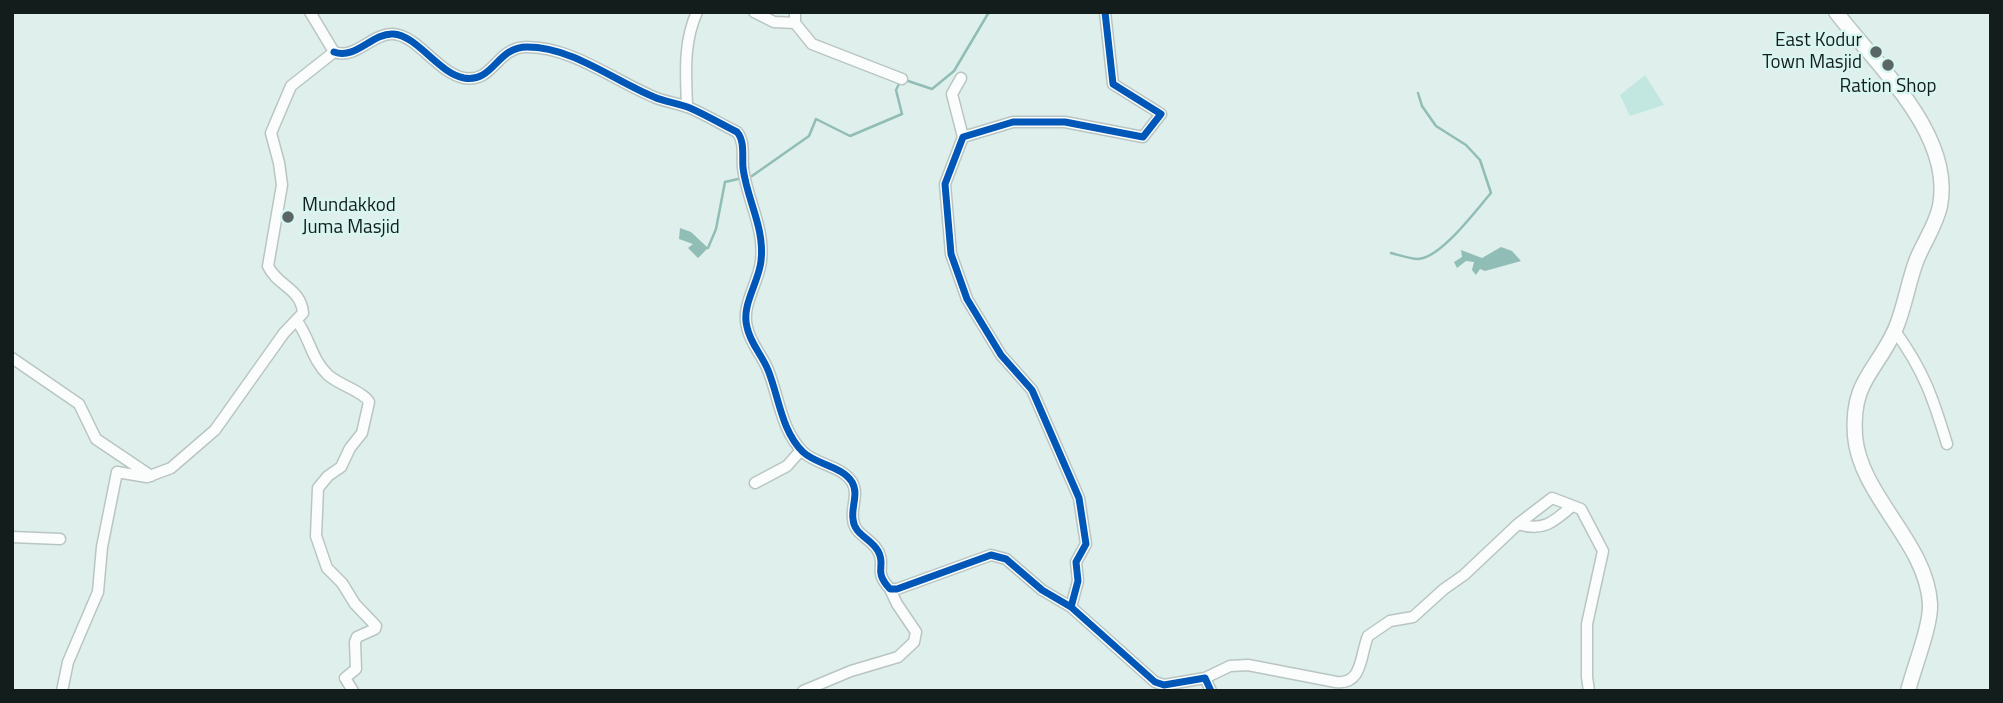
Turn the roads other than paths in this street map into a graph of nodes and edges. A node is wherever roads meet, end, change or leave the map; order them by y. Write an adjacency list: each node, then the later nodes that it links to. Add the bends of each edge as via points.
1 (310, 12): 7 (street)
2 (697, 12): 10 (street, via 689,29 685,62)
3 (754, 12): 6 (street, via 774,22)
4 (1105, 12): 11 (street, via 1114,84 1161,114 1143,137 1065,122 1013,122)
5 (1836, 12): 13 (main road, via 1924,127 1941,169 1940,208)
6 (795, 18): 9 (street, via 812,44)
7 (334, 52): 10 (street, via 343,54 394,33 453,75 477,79 513,48 529,47 566,54 655,98); 12 (street, via 291,86 271,132 282,185 268,266 272,276 299,297 303,313)
8 (961, 78): 11 (street, via 952,94)
9 (902, 79)
10 (687, 107): 16 (street, via 741,136 750,202 762,235 761,264 746,326 769,372 782,419)
11 (963, 136): 24 (street, via 945,184 951,254 967,299 1001,355 1032,390 1079,498 1086,544 1076,562 1078,582)
12 (297, 321): 17 (street, via 215,430 171,468); 27 (street, via 324,372 369,402 362,433 341,467 318,488 316,520 316,536 327,568 376,626 355,642 356,669 345,678)
13 (1895, 331): 15 (street, via 1930,390); 31 (main road, via 1860,389 1855,434 1860,458 1919,564 1930,603)
14 (12, 358): 17 (street, via 79,404 96,439)
15 (1947, 444)
16 (801, 450): 18 (street, via 788,466); 23 (street, via 854,484 855,527 879,551 880,577)
17 (151, 475): 26 (street, via 117,472 98,592 68,662)
18 (755, 483)
19 (1572, 506): 20 (street, via 1547,525 1530,528); 20 (street, via 1552,498); 30 (street, via 1581,509 1603,551 1587,624)
20 (1518, 523): 25 (street, via 1413,617 1390,621 1368,636 1357,675 1350,681 1248,665 1230,666)
21 (12, 537): 22 (street)
22 (60, 539)
23 (890, 589): 24 (street, via 991,555 1006,559 1042,590); 28 (street, via 916,632 914,642 898,657)
24 (1071, 607): 25 (street, via 1155,682 1164,685)
25 (1205, 678): 29 (street)
26 (62, 691)
27 (353, 691)
28 (803, 691)
29 (1211, 691)
30 (1589, 691)
31 (1908, 691)

